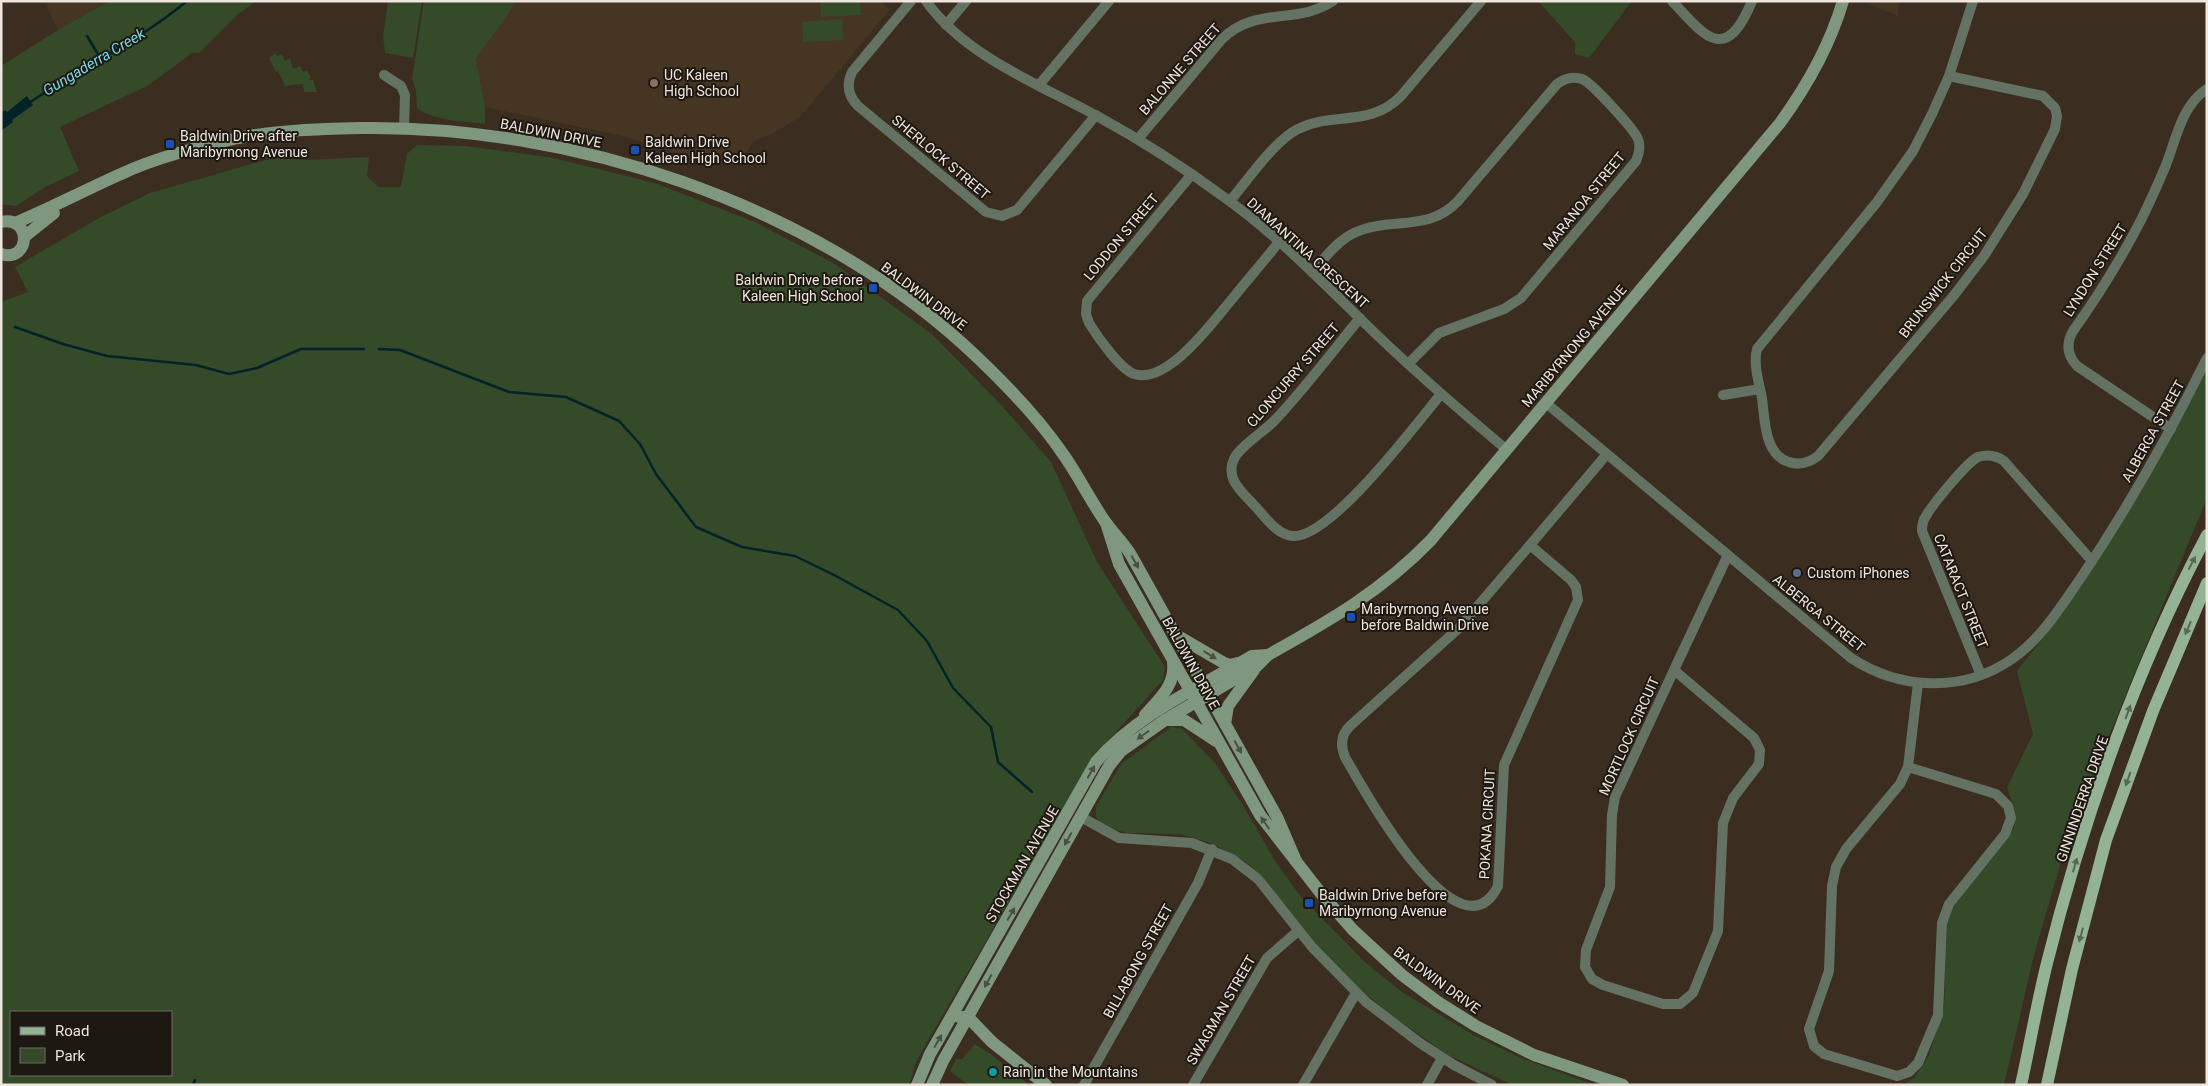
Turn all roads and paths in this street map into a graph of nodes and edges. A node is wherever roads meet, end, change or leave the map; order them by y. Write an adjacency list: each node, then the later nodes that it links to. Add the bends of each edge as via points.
1 (911, 1): 16 (street, SHERLOCK STREET, via 855,68 849,81 850,95 858,106 986,212 1002,216 1016,210)
2 (926, 1): 11 (street, DIAMANTINA CRESCENT)
3 (966, 1): 11 (street)
4 (1109, 1): 14 (street)
5 (1334, 1): 18 (street, BALONNE STREET, via 1313,11 1254,19 1234,29)
6 (1481, 1): 21 (street, via 1396,101 1370,116 1310,124 1296,130 1278,144)
7 (1672, 1): 8 (street, via 1701,33 1717,38 1736,31)
8 (1752, 1)
9 (1843, 1): 33 (main road, MARIBYRNONG AVENUE, via 1820,59 1780,123)
10 (1973, 1): 13 (street, BRUNSWICK CIRCUIT)
11 (946, 25): 14 (street, DIAMANTINA CRESCENT, via 980,52)
12 (384, 76): 17 (street, via 402,86 405,94)
13 (1949, 76): 30 (street, BRUNSWICK CIRCUIT, via 1923,133 1890,186 1759,344 1756,358); 30 (street, BRUNSWICK CIRCUIT, via 2040,94 2055,108 2055,129 2011,215 1955,294 1814,459 1800,464 1790,463 1774,452 1768,438)
14 (1039, 85): 16 (street, DIAMANTINA CRESCENT)
15 (2207, 89): 34 (street, LYNDON STREET, via 2193,101 2185,114 2142,218 2068,343 2070,355 2077,366)
16 (1096, 116): 18 (street, DIAMANTINA CRESCENT)
17 (404, 128): 20 (main road, BALDWIN DRIVE, via 300,129 241,138 181,152 123,173); 37 (main road, BALDWIN DRIVE, via 566,148 699,189 809,236 902,296 962,343 1017,397 1064,455)
18 (1138, 139): 19 (street, DIAMANTINA CRESCENT)
19 (1192, 174): 21 (street, DIAMANTINA CRESCENT); 24 (street, LODDON STREET, via 1087,301 1089,322 1128,371 1149,374 1182,355)
20 (76, 197): 22 (main road, BALDWIN DRIVE); 23 (main road, BALDWIN DRIVE)
21 (1230, 201): 24 (street, DIAMANTINA CRESCENT)
22 (6, 220): 23 (main road, via 20,227)
23 (24, 237): 25 (main road, BALDWIN DRIVE, via 19,251 10,256)
24 (1280, 242): 26 (street, DIAMANTINA CRESCENT)
25 (1, 254)
26 (1312, 272): 27 (street, DIAMANTINA CRESCENT); 29 (street, MARANOA STREET, via 1342,241 1354,234 1427,220 1447,211 1556,84 1573,78 1590,84 1635,134 1639,145 1636,162 1521,298 1504,309 1439,333)
27 (1360, 318): 29 (street, DIAMANTINA CRESCENT); 31 (street, CLONCURRY STREET, via 1283,411 1234,459 1231,471 1236,485 1276,528 1290,536 1303,535 1332,515 1366,484)
28 (2207, 358): 34 (street, ALBERGA STREET)
29 (1408, 364): 31 (street, DIAMANTINA CRESCENT)
30 (1760, 389): 32 (street)
31 (1442, 394): 35 (street, DIAMANTINA CRESCENT)
32 (1723, 395)
33 (1546, 403): 35 (main road, MARIBYRNONG AVENUE); 36 (street, ALBERGA STREET)
34 (2171, 429): 41 (street, ALBERGA STREET)
35 (1507, 450): 44 (main road, MARIBYRNONG AVENUE, via 1431,540 1388,580 1338,616)
36 (1607, 454): 39 (street, POKANA CIRCUIT); 40 (street, ALBERGA STREET)
37 (1106, 523): 43 (main road, BALDWIN DRIVE, one-way to 43, via 1126,546); 46 (main road, BALDWIN DRIVE, via 1119,564)
38 (2207, 535): 62 (main road, GINNINDERRA DRIVE, one-way to 38, via 2084,834 2131,702)
39 (1530, 545): 39 (street, POKANA CIRCUIT, via 1459,628 1351,724 1342,740 1345,757 1396,840 1434,884 1452,901 1462,905 1471,906 1485,901 1498,886 1504,765 1578,600 1571,580)
40 (1728, 555): 48 (street, MORTLOCK CIRCUIT); 50 (street, ALBERGA STREET, via 1851,658 1883,675)
41 (2092, 561): 49 (street, ALBERGA STREET, via 2031,644 2003,665); 49 (street, CATARACT STREET, via 2004,461 1988,456 1978,457 1967,465 1926,515 1922,531)
42 (2207, 583): 80 (main road, one-way to 80, via 2153,711 2106,840 2072,969)
43 (1176, 635): 45 (main road, one-way to 45, via 1224,663); 51 (main road, BALDWIN DRIVE)
44 (1268, 656): 45 (main road, MARIBYRNONG AVENUE, via 1252,656); 47 (main road, MARIBYRNONG AVENUE)
45 (1245, 660): 51 (main road, MARIBYRNONG AVENUE)
46 (1173, 662): 52 (main road, BALDWIN DRIVE); 54 (main road, via 1169,688)
47 (1257, 666): 51 (main road, MARIBYRNONG AVENUE); 55 (main road, via 1228,706)
48 (1674, 670): 48 (street, MORTLOCK CIRCUIT, via 1616,797 1612,815 1608,894 1584,959 1589,975 1599,984 1672,1005 1684,1002 1693,993 1716,938 1725,817 1733,798 1757,768 1760,755 1754,738)
49 (1981, 675): 50 (street, ALBERGA STREET, via 1950,683)
50 (1918, 683): 57 (street)
51 (1206, 689): 52 (main road); 55 (main road, BALDWIN DRIVE)
52 (1193, 696): 53 (main road, STOCKMAN AVENUE); 54 (main road, STOCKMAN AVENUE); 56 (main road, BALDWIN DRIVE)
53 (1165, 720): 56 (main road, via 1184,720); 58 (main road, STOCKMAN AVENUE, one-way to 58, via 1114,759)
54 (1138, 722): 64 (main road, STOCKMAN AVENUE, one-way to 54, via 1096,762)
55 (1225, 724): 60 (main road, BALDWIN DRIVE, one-way to 60, via 1284,831)
56 (1218, 742): 60 (main road, BALDWIN DRIVE, one-way to 56, via 1260,815)
57 (1908, 768): 57 (street, via 1996,794 2006,802 2011,818 2005,834 1949,904 1942,923 1938,1015 1918,1063 1909,1072 1897,1076 1824,1054 1814,1046 1809,1029 1829,971 1832,886 1836,866 1846,849 1900,784)
58 (1081, 817): 59 (street, via 1119,838 1181,841); 65 (main road, STOCKMAN AVENUE, one-way to 65)
59 (1212, 849): 61 (street, via 1232,859 1258,879); 72 (street, BILLABONG STREET, via 1198,883)
60 (1296, 861): 77 (main road, BALDWIN DRIVE, via 1358,935 1438,1002 1514,1046)
61 (1298, 931): 63 (street); 73 (street, SWAGMAN STREET, via 1267,958)
62 (2047, 963): 78 (main road, via 2021,1044); 79 (main road, GINNINDERRA DRIVE)
63 (1356, 993): 68 (street, via 1397,1028); 74 (street)
64 (952, 1017): 65 (main road); 66 (main road); 69 (main road, STOCKMAN AVENUE, one-way to 64, via 924,1065)
65 (968, 1017): 66 (main road, STOCKMAN AVENUE); 67 (main road)
66 (960, 1031): 67 (main road, via 974,1033); 70 (main road, STOCKMAN AVENUE)
67 (992, 1042): 71 (main road)
68 (1442, 1058): 75 (street); 76 (street)
69 (917, 1085)
70 (932, 1085)
71 (1046, 1085)
72 (1084, 1085)
73 (1193, 1085)
74 (1303, 1085)
75 (1427, 1085)
76 (1492, 1085)
77 (1623, 1085)
78 (2013, 1085)
79 (2021, 1085)
80 (2047, 1085)

